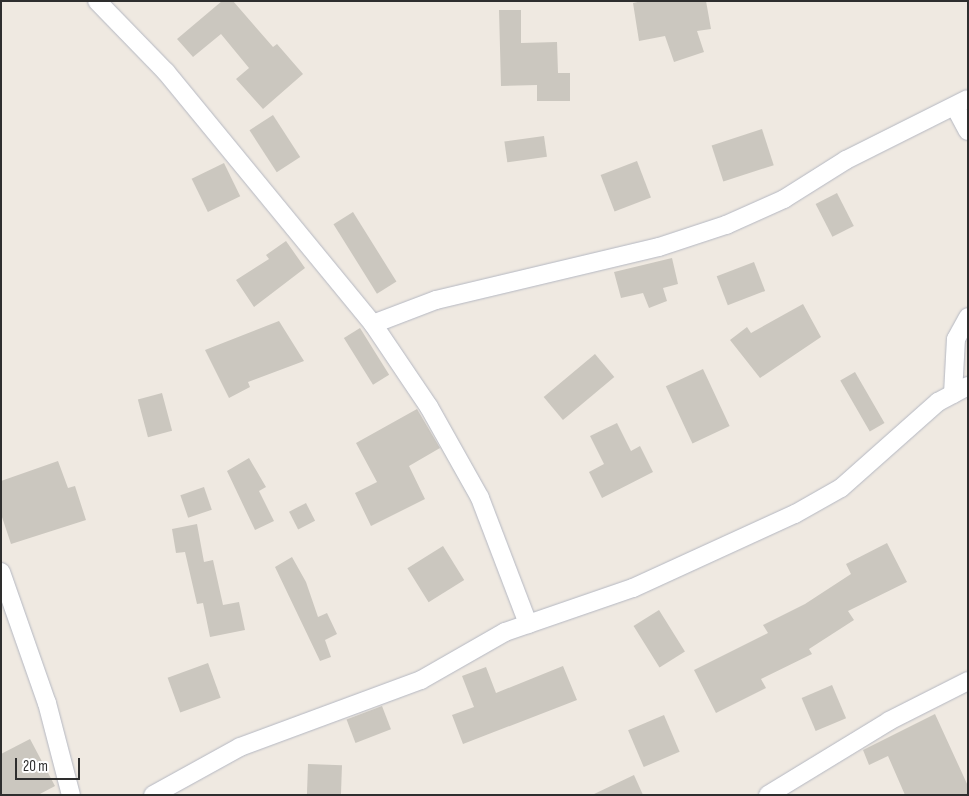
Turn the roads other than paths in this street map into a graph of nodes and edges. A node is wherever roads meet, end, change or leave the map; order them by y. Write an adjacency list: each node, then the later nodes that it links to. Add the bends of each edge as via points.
1 (97, 1): 5 (street, via 166,72)
2 (961, 103): 3 (street); 5 (street, via 846,160 784,199 726,225 659,247 436,300)
3 (968, 131)
4 (968, 317): 6 (street, via 956,338)
5 (373, 324): 8 (street, via 429,407 480,498)
6 (960, 390): 8 (street, via 938,402 841,488 795,514 633,588)
7 (1, 572): 10 (street, via 47,702)
8 (528, 624): 11 (street, via 498,636 421,680 240,747)
9 (968, 681): 12 (street, via 890,722)
10 (71, 795)
11 (153, 795)
12 (768, 795)

